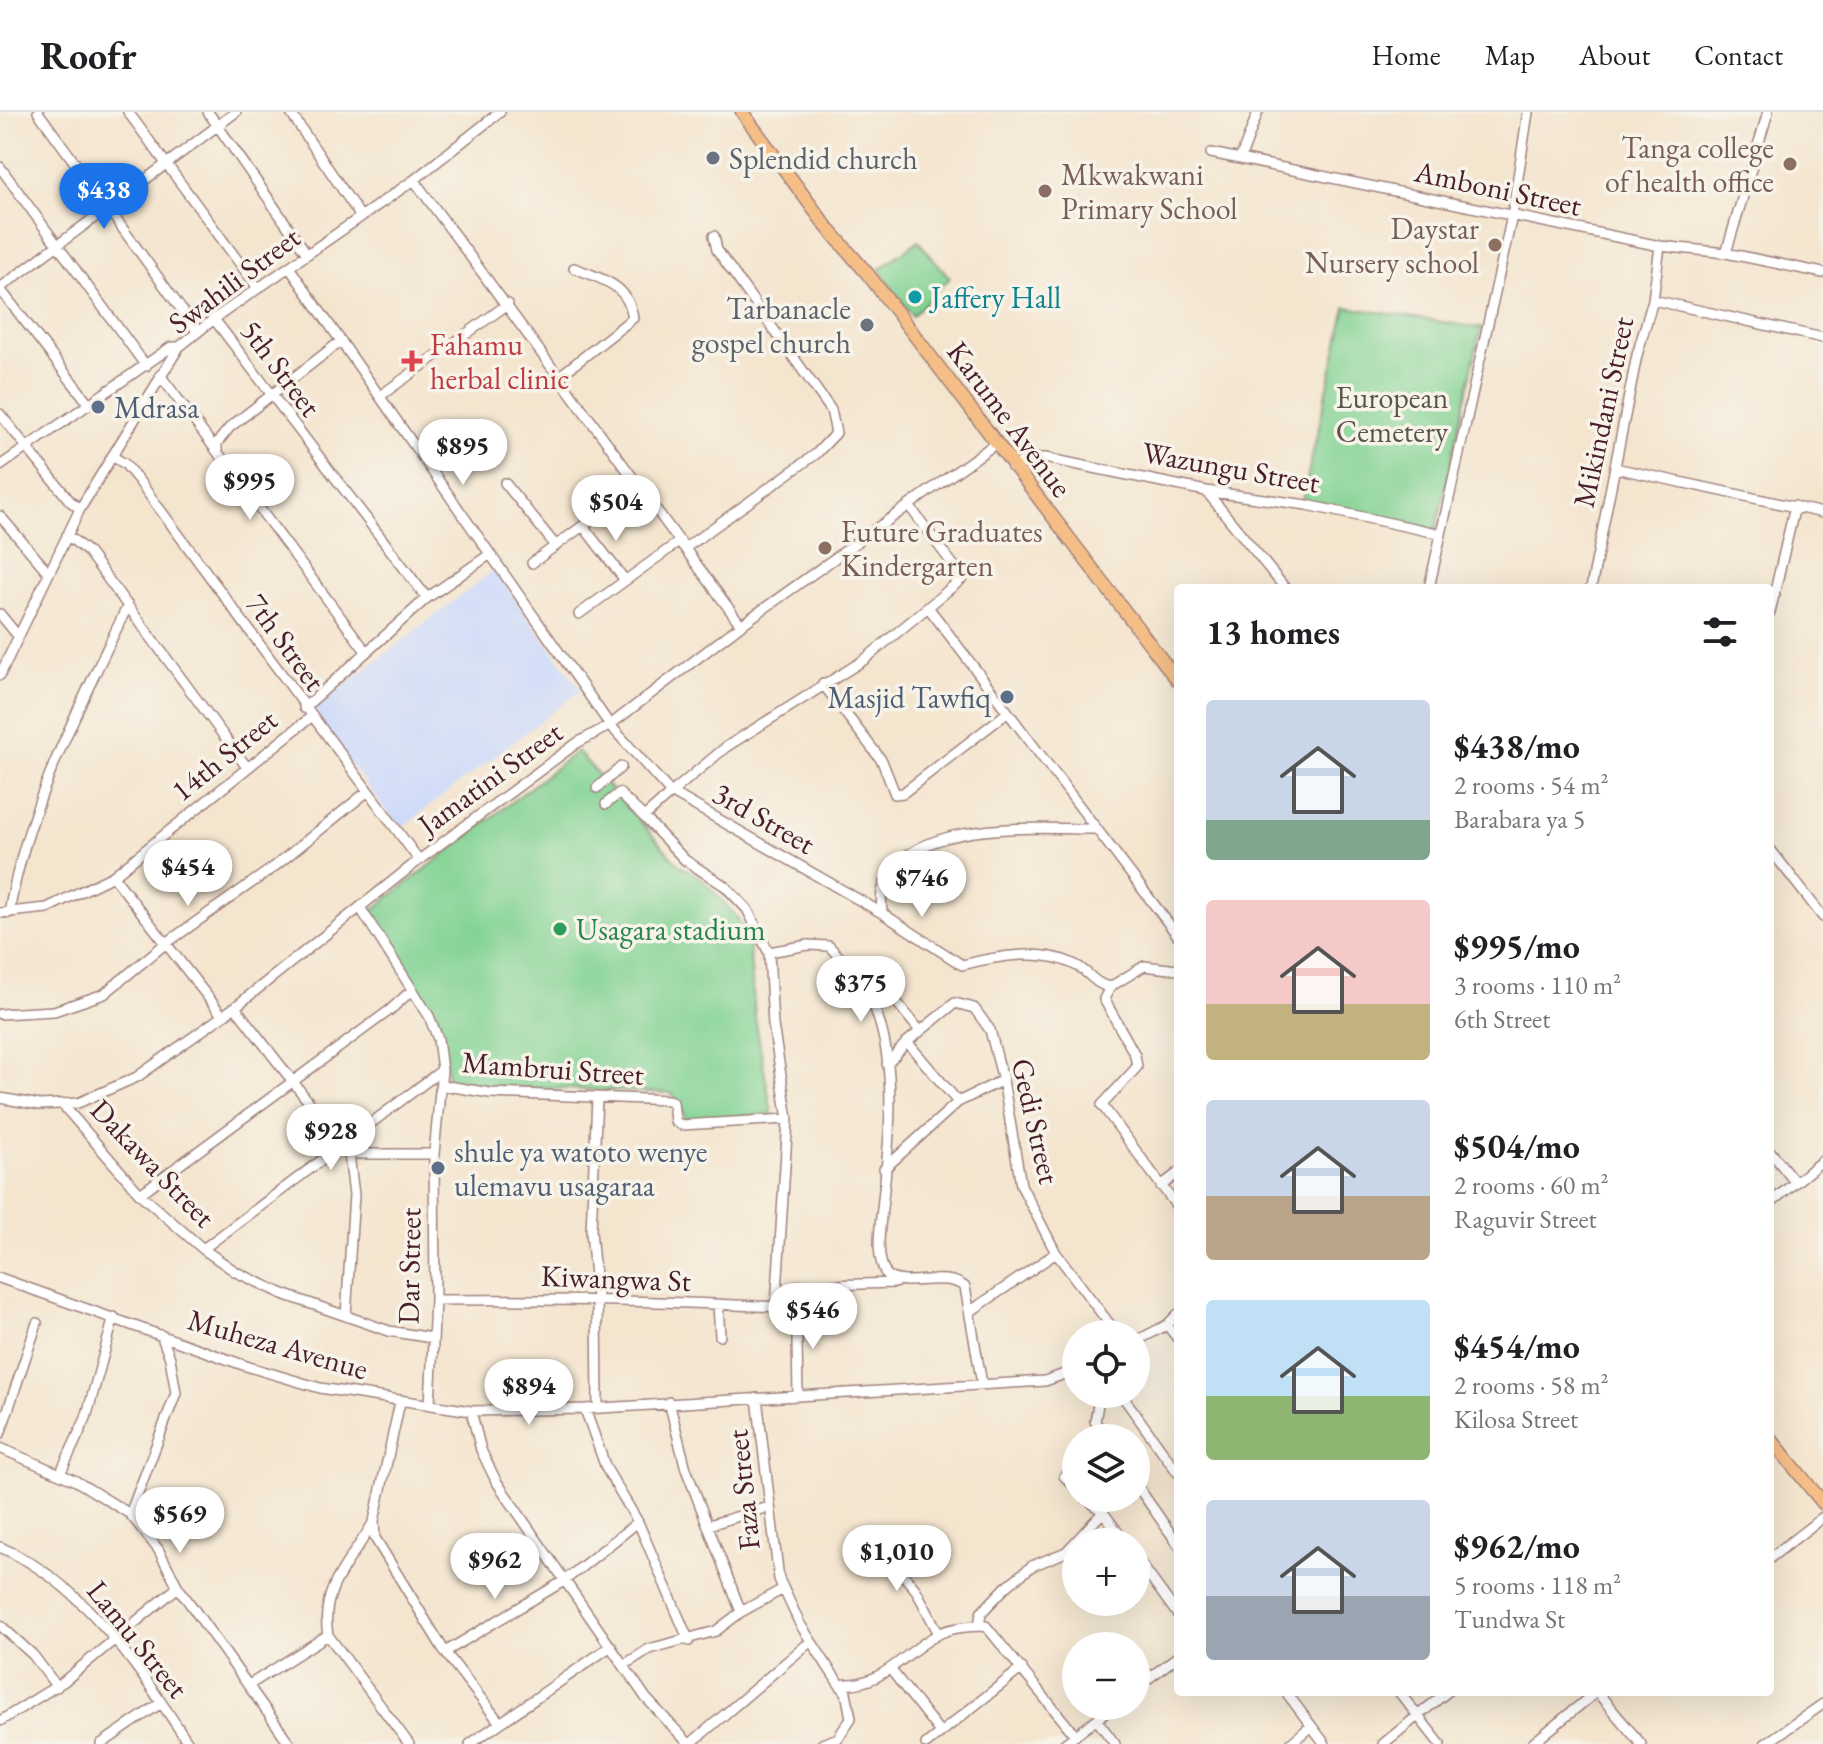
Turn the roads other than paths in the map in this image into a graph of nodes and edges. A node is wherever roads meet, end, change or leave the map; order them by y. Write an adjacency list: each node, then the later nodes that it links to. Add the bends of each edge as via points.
1 (38, 112): 17 (street)
2 (128, 112): 14 (street)
3 (208, 112): 11 (street)
4 (236, 112): 11 (street)
5 (290, 112): 19 (street)
6 (500, 112): 16 (street, Swahili Street)
7 (742, 112): 44 (main road, Karume Avenue)
8 (1258, 112): 13 (street)
9 (1528, 112): 18 (street)
10 (1768, 112): 23 (street)
11 (216, 126): 14 (street); 24 (street)
12 (1211, 153): 13 (street, Amboni Street)
13 (1241, 157): 18 (street, Amboni Street)
14 (166, 164): 17 (street); 29 (street)
15 (0, 167): 21 (street)
16 (414, 180): 19 (street, Swahili Street); 31 (street)
17 (107, 207): 21 (street); 33 (street)
18 (1512, 216): 22 (street, Amboni Street); 60 (street)
19 (361, 217): 24 (street, Swahili Street)
20 (714, 236): 62 (street, via 717,250 767,325 831,410 836,433 816,454)
21 (57, 245): 28 (street); 37 (street)
22 (1660, 246): 23 (street, Amboni Street); 30 (street, Mikindani Street)
23 (1726, 253): 27 (street, Amboni Street)
24 (307, 254): 25 (street, Swahili Street)
25 (289, 267): 29 (street, Swahili Street); 35 (street)
26 (574, 268): 39 (street, via 617,285 633,318)
27 (1823, 273)
28 (0, 288): 42 (street)
29 (258, 288): 32 (street, Swahili Street)
30 (1653, 300): 34 (street); 50 (street, Mikindani Street)
31 (508, 304): 39 (street); 41 (street)
32 (214, 319): 33 (street, Swahili Street); 40 (street, 5th Street)
33 (197, 331): 36 (street, Swahili Street)
34 (1823, 338)
35 (341, 341): 40 (street); 41 (street)
36 (179, 347): 37 (street); 38 (street, Swahili Street)
37 (146, 366): 42 (street)
38 (160, 375): 46 (street); 47 (street, Swahili Street)
39 (561, 375): 52 (street)
40 (272, 395): 46 (street, via 230,427); 72 (street, 5th Street)
41 (380, 396): 64 (street)
42 (90, 405): 45 (street)
43 (0, 414): 45 (street)
44 (995, 444): 49 (main road, Karume Avenue); 55 (street, Jamatini Street)
45 (27, 448): 48 (street); 56 (street)
46 (217, 451): 79 (street)
47 (112, 456): 56 (street, Swahili Street); 83 (street, 7th Street, via 139,481)
48 (0, 466)
49 (1012, 467): 53 (street, Wazungu Street, via 1045,458); 81 (main road, Karume Avenue)
50 (1615, 468): 54 (street); 70 (street, Mikindani Street)
51 (505, 483): 63 (street)
52 (640, 484): 59 (street); 62 (street)
53 (1206, 491): 60 (street, Wazungu Street, via 1307,505); 68 (street)
54 (1795, 506): 57 (street); 71 (street)
55 (910, 507): 74 (street, via 963,578); 77 (street, Jamatini Street)
56 (80, 509): 61 (street, Swahili Street)
57 (1823, 513)
58 (0, 516): 66 (street)
59 (583, 526): 63 (street); 67 (street)
60 (1441, 534): 69 (street)
61 (67, 535): 66 (street, Swahili Street); 73 (street, via 88,552)
62 (683, 544): 67 (street); 77 (street)
63 (556, 546): 65 (street)
64 (489, 555): 72 (street); 86 (street)
65 (532, 563)
66 (48, 572): 78 (street, Swahili Street)
67 (624, 579): 76 (street)
68 (1282, 584)
69 (1430, 584)
70 (1592, 584)
71 (1774, 595)
72 (427, 598): 79 (street)
73 (128, 605): 87 (street); 99 (street, via 48,772)
74 (928, 607): 82 (street, via 864,660); 84 (street)
75 (0, 614): 78 (street)
76 (579, 614)
77 (741, 625): 86 (street, Jamatini Street)
78 (18, 636): 80 (street, Swahili Street)
79 (365, 650): 83 (street)
80 (0, 675)
81 (1174, 676)
82 (823, 684): 84 (street, via 882,761 895,794); 91 (street, via 726,747)
83 (304, 708): 85 (street, 7th Street)
84 (1007, 713): 94 (street)
85 (311, 717): 87 (street, 14th Street); 90 (street, 7th Street)
86 (610, 725): 91 (street, 3rd Street); 96 (street, Jamatini Street, via 577,743)
87 (246, 766): 97 (street, 14th Street)
88 (621, 767): 89 (street)
89 (597, 788)
90 (368, 791): 96 (street, 7th Street); 103 (street, via 274,867)
91 (671, 793): 93 (street); 100 (street, 3rd Street)
92 (606, 804): 93 (street, via 619,793)
93 (644, 817): 104 (street, via 685,860 725,886 747,909)
94 (1095, 829): 100 (street, via 1019,829 932,839 904,859 882,889); 102 (street)
95 (1774, 854): 101 (street)
96 (419, 860): 98 (street, Jamatini Street)
97 (113, 876): 99 (street, 14th Street, via 47,908); 103 (street)
98 (361, 909): 108 (street, Dar Street); 109 (street, Jamatini Street)
99 (5, 913)
100 (882, 913): 107 (street, 3rd Street, via 962,965 1001,955 1038,957 1077,966)
101 (1823, 917)
102 (1174, 931)
103 (165, 944): 110 (street, via 104,994 83,1004); 111 (street)
104 (769, 952): 114 (street, via 829,946 865,988); 123 (street, via 773,1025)
105 (865, 963): 112 (street)
106 (1174, 970): 107 (street, via 1144,966)
107 (1110, 987): 132 (street, via 1104,999 1137,1067 1102,1105)
108 (412, 990): 115 (street, Dar Street, via 438,1039); 116 (street)
109 (235, 1007): 111 (street, Jamatini Street); 116 (street)
110 (0, 1014)
111 (222, 1015): 122 (street, Jamatini Street, via 137,1077)
112 (920, 1031): 113 (street, Gedi Street); 117 (street, Gedi Street, via 955,1003 974,1008 990,1030)
113 (907, 1042): 114 (street, Gedi Street); 121 (street)
114 (887, 1064): 129 (street, via 889,1145)
115 (442, 1070): 118 (street, Dar Street); 124 (street)
116 (294, 1079): 124 (street); 133 (street)
117 (1003, 1080): 121 (street); 137 (street, Gedi Street, via 1021,1185)
118 (441, 1085): 120 (street, Mambrui Street); 126 (street, Dar Street)
119 (0, 1098): 122 (street, Jamatini Street)
120 (597, 1098): 123 (street, Mambrui Street, via 670,1100 681,1125); 140 (street, via 591,1231)
121 (958, 1102): 129 (street)
122 (63, 1105): 133 (street, Dakawa Street)
123 (788, 1119): 143 (street)
124 (342, 1143): 125 (street); 136 (street)
125 (349, 1154): 126 (street); 146 (street, via 354,1195)
126 (434, 1154): 141 (street, Dar Street)
127 (1774, 1156): 131 (street)
128 (1823, 1160): 131 (street)
129 (884, 1169): 139 (street, via 881,1262 888,1277)
130 (1174, 1176): 132 (street)
131 (1795, 1182): 134 (street)
132 (1161, 1186): 135 (street)
133 (140, 1194): 136 (street, Dakawa Street)
134 (1774, 1200)
135 (1174, 1203)
136 (203, 1249): 146 (street, Dakawa Street, via 236,1272)
137 (1056, 1253): 145 (street); 149 (street, Gedi Street)
138 (0, 1278): 147 (street, Muheza Avenue)
139 (902, 1283): 144 (street, via 796,1286); 145 (street, via 958,1283 965,1287)
140 (597, 1298): 141 (street, Kiwangwa St); 142 (street, Kiwangwa St); 164 (street)
141 (435, 1300): 156 (street, Dar Street)
142 (718, 1305): 143 (street, Kiwangwa St); 155 (street)
143 (776, 1307): 144 (street, Kiwangwa St)
144 (794, 1308): 159 (street)
145 (971, 1311): 158 (street)
146 (346, 1316): 156 (street, Dakawa Street)
147 (114, 1317): 154 (street, Muheza Avenue); 172 (street, via 86,1418)
148 (1174, 1318): 151 (street)
149 (1106, 1320)
150 (37, 1323): 168 (street)
151 (1167, 1325): 152 (street); 153 (street)
152 (1150, 1334)
153 (1174, 1334)
154 (161, 1335): 161 (street, Muheza Avenue, via 320,1388); 177 (street, via 176,1393)
155 (720, 1336)
156 (432, 1338): 163 (street, Dar Street)
157 (1062, 1375): 158 (street, Muheza Avenue, via 1045,1381)
158 (982, 1384): 159 (street, Muheza Avenue)
159 (798, 1396): 160 (street, Muheza Avenue)
160 (757, 1398): 162 (street, Muheza Avenue); 175 (street, Faza Street)
161 (400, 1402): 163 (street, Muheza Avenue); 179 (street)
162 (669, 1402): 164 (street, Muheza Avenue); 181 (street, via 686,1469)
163 (430, 1405): 167 (street, Muheza Avenue)
164 (598, 1407): 166 (street, Muheza Avenue)
165 (1131, 1408): 171 (street)
166 (585, 1409): 167 (street, Muheza Avenue); 180 (street, via 606,1468)
167 (471, 1411): 188 (street, via 496,1481)
168 (0, 1434)
169 (1774, 1443): 173 (main road)
170 (0, 1448): 172 (street)
171 (1174, 1467)
172 (60, 1474): 177 (street)
173 (1823, 1503)
174 (1150, 1504): 183 (street)
175 (769, 1507): 181 (street); 190 (street, Faza Street)
176 (1103, 1512): 182 (street); 194 (street, via 1066,1552 1032,1566 1006,1587 981,1613)
177 (130, 1514): 189 (street, via 158,1549)
178 (1823, 1517): 186 (street)
179 (374, 1521): 196 (street, via 330,1588); 201 (street, via 386,1561)
180 (638, 1522): 188 (street); 198 (street)
181 (709, 1525): 192 (street)
182 (1115, 1528)
183 (1174, 1538)
184 (876, 1543): 195 (street, via 916,1590)
185 (0, 1547): 197 (street, Lamu Street, via 74,1593)
186 (1774, 1555)
187 (1150, 1576): 191 (street)
188 (564, 1581): 200 (street); 201 (street)
189 (178, 1587): 197 (street); 208 (street)
190 (783, 1589): 192 (street); 199 (street, Faza Street)
191 (1174, 1609)
192 (741, 1612): 198 (street, via 716,1631)
193 (0, 1625): 209 (street)
194 (979, 1626): 195 (street); 204 (street, via 995,1634)
195 (939, 1634): 205 (street)
196 (328, 1635): 208 (street); 228 (street)
197 (114, 1638): 209 (street); 215 (street, Lamu Street)
198 (689, 1641): 203 (street, via 649,1649)
199 (811, 1641): 207 (street, Faza Street); 230 (street)
200 (611, 1646): 203 (street); 220 (street)
201 (445, 1652): 220 (street)
202 (1174, 1659): 206 (street)
203 (624, 1665): 230 (street)
204 (1022, 1668): 222 (street); 223 (street)
205 (891, 1670): 207 (street, via 862,1683); 222 (street)
206 (1150, 1677)
207 (839, 1684): 224 (street, Faza Street, via 852,1711)
208 (249, 1685): 227 (street)
209 (57, 1687): 219 (street)
210 (1289, 1696): 221 (street)
211 (1402, 1696): 217 (street)
212 (1443, 1696): 217 (street)
213 (1591, 1696): 239 (street)
214 (1599, 1696): 240 (street)
215 (161, 1703): 225 (street); 226 (street, Lamu Street)
216 (1823, 1704): 241 (street)
217 (1419, 1717): 237 (street); 238 (street)
218 (1097, 1720): 223 (street); 234 (street)
219 (0, 1721)
220 (500, 1723): 229 (street)
221 (1311, 1726): 235 (street); 236 (street)
222 (939, 1731): 232 (street)
223 (1075, 1735): 233 (street)
224 (839, 1741): 231 (street)
225 (101, 1744)
226 (189, 1744)
227 (290, 1744)
228 (409, 1744)
229 (470, 1744)
230 (689, 1744)
231 (822, 1744)
232 (926, 1744)
233 (1064, 1744)
234 (1115, 1744)
235 (1290, 1744)
236 (1325, 1744)
237 (1383, 1744)
238 (1440, 1744)
239 (1532, 1744)
240 (1641, 1744)
241 (1765, 1744)

